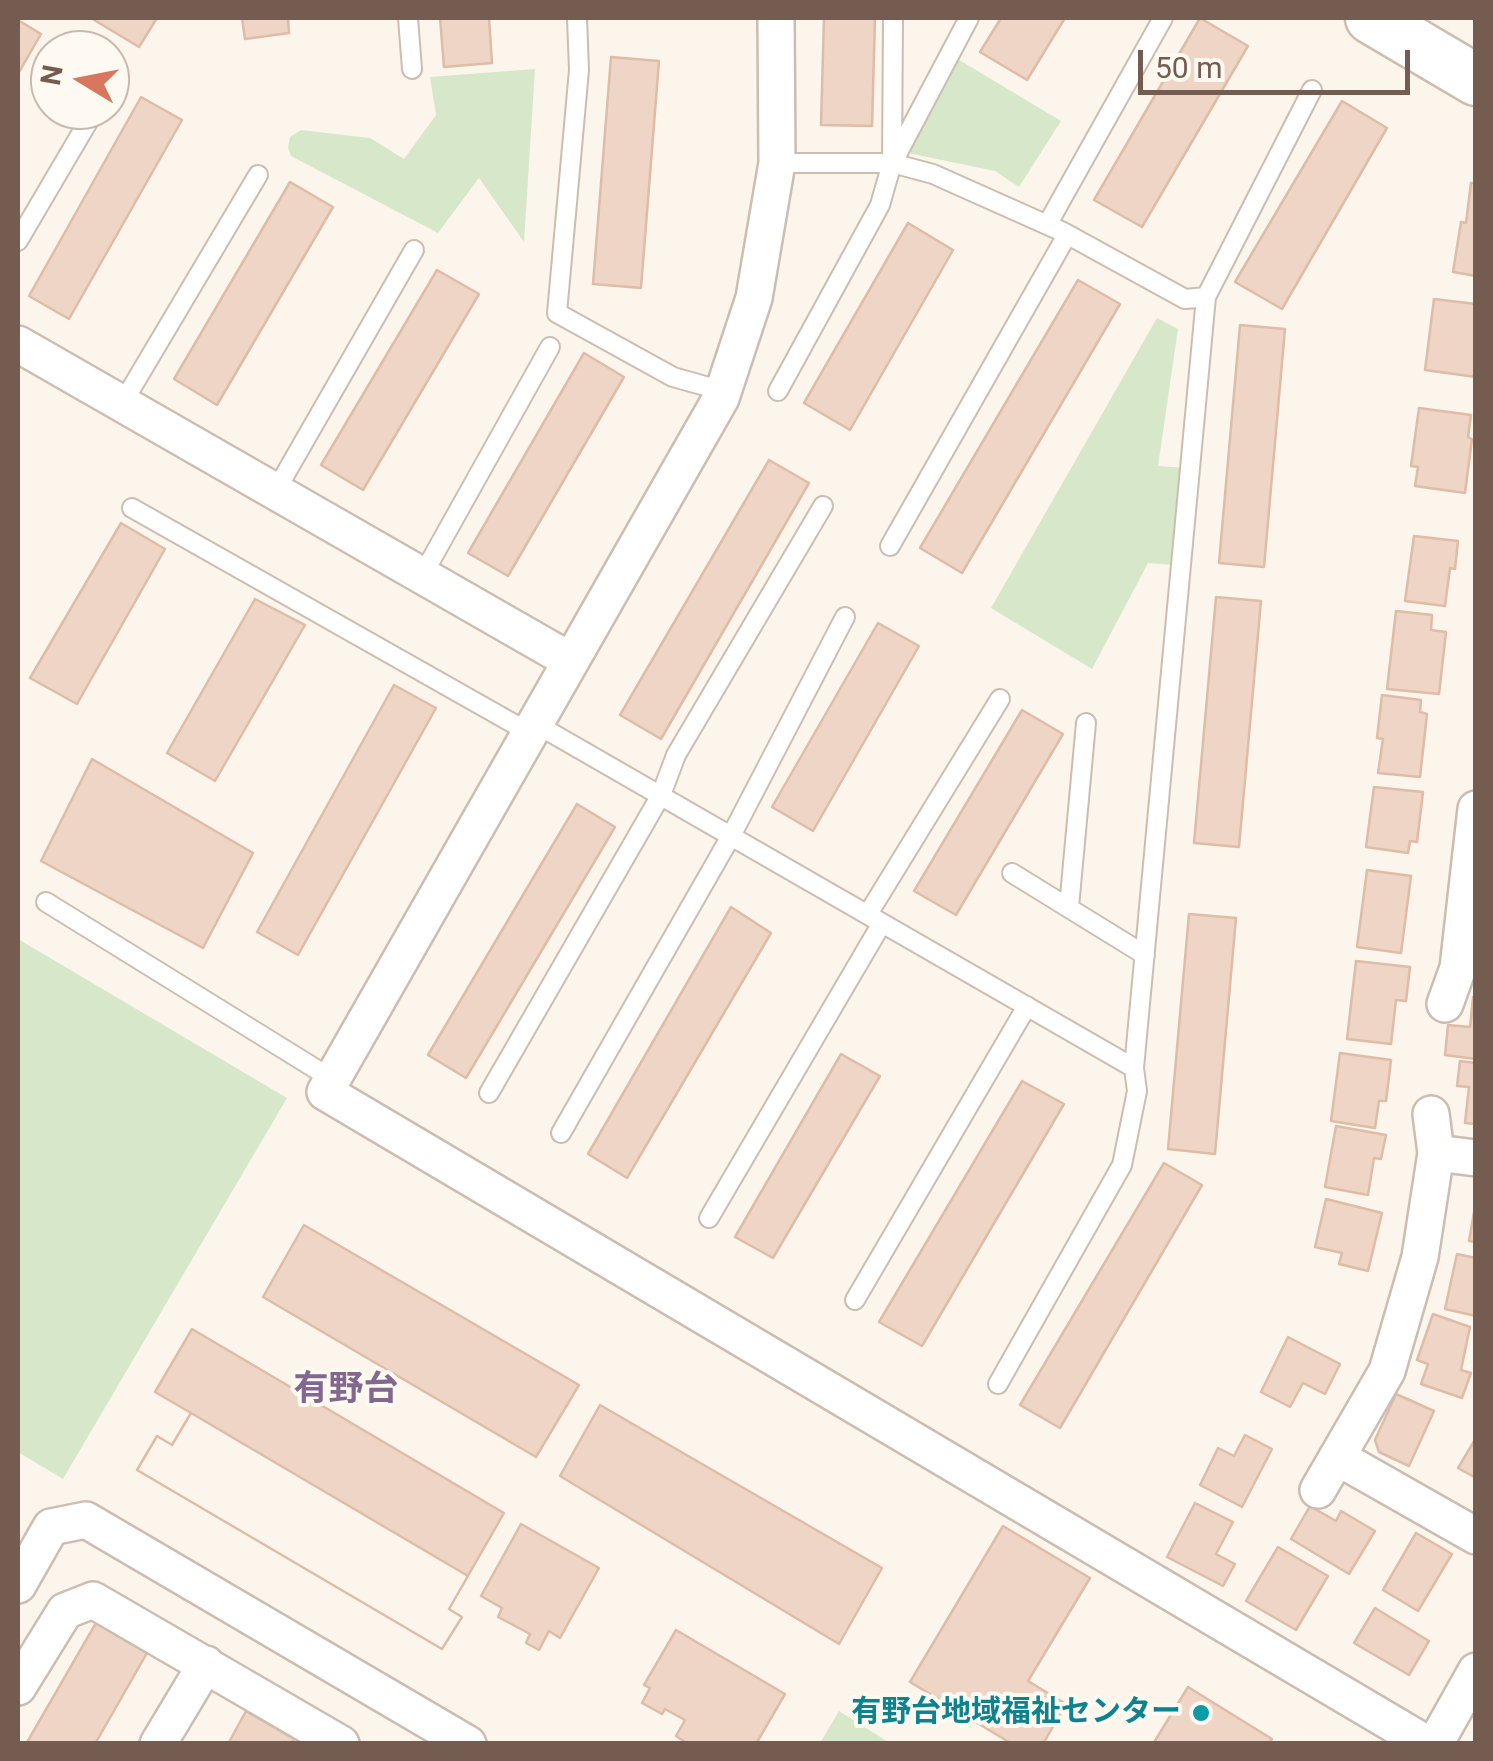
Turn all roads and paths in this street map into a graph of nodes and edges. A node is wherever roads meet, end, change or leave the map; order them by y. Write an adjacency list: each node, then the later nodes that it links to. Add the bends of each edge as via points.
1 (408, 18): 8 (lane)
2 (576, 18): 23 (lane, via 579,70 557,313 673,377)
3 (776, 18): 12 (street)
4 (893, 18): 13 (lane)
5 (969, 18): 13 (lane)
6 (1163, 18): 15 (lane)
7 (1372, 18): 9 (street)
8 (412, 69)
9 (1476, 80)
10 (1312, 90): 19 (lane)
11 (83, 130): 17 (lane)
12 (777, 163): 13 (lane); 23 (street, via 754,298)
13 (892, 163): 15 (lane); 22 (lane, via 880,205)
14 (258, 175): 24 (lane)
15 (1047, 224): 16 (lane)
16 (1067, 235): 19 (lane, via 1185,300); 28 (lane)
17 (18, 241)
18 (414, 250): 25 (lane)
19 (1206, 297): 42 (lane)
20 (18, 344): 24 (street)
21 (550, 348): 29 (lane)
22 (778, 390)
23 (722, 391): 31 (street)
24 (122, 404): 25 (street)
25 (275, 492): 29 (street)
26 (823, 506): 35 (lane, via 676,755)
27 (132, 508): 34 (lane)
28 (890, 546)
29 (422, 576): 31 (street)
30 (845, 617): 37 (lane)
31 (571, 661): 34 (street)
32 (1000, 699): 41 (lane)
33 (1086, 723): 40 (lane)
34 (533, 729): 35 (lane); 47 (street)
35 (660, 795): 37 (lane); 48 (lane)
36 (1476, 809): 43 (street)
37 (730, 836): 41 (lane); 50 (lane)
38 (1012, 873): 40 (lane)
39 (46, 902): 47 (lane)
40 (1069, 907): 42 (lane)
41 (875, 919): 45 (lane); 53 (lane)
42 (1145, 955): 46 (lane)
43 (1466, 969): 44 (street)
44 (1445, 1004)
45 (1027, 1006): 46 (lane); 54 (lane)
46 (1134, 1068): 55 (lane, via 1137,1091 1122,1164)
47 (332, 1079): 66 (street, via 325,1092)
48 (489, 1094)
49 (1431, 1114): 51 (street)
50 (561, 1133)
51 (1436, 1153): 52 (street); 56 (street, via 1420,1256 1387,1371)
52 (1476, 1158)
53 (709, 1218)
54 (856, 1300)
55 (998, 1384)
56 (1337, 1457): 57 (street); 58 (street)
57 (1318, 1490)
58 (1476, 1536)
59 (18, 1584): 65 (street, via 51,1527 86,1520)
60 (206, 1664): 62 (street, via 93,1600 65,1611); 63 (street); 64 (street)
61 (1476, 1671): 67 (street)
62 (18, 1686)
63 (158, 1744)
64 (340, 1744)
65 (468, 1744)
66 (1427, 1744)
67 (1435, 1744)

